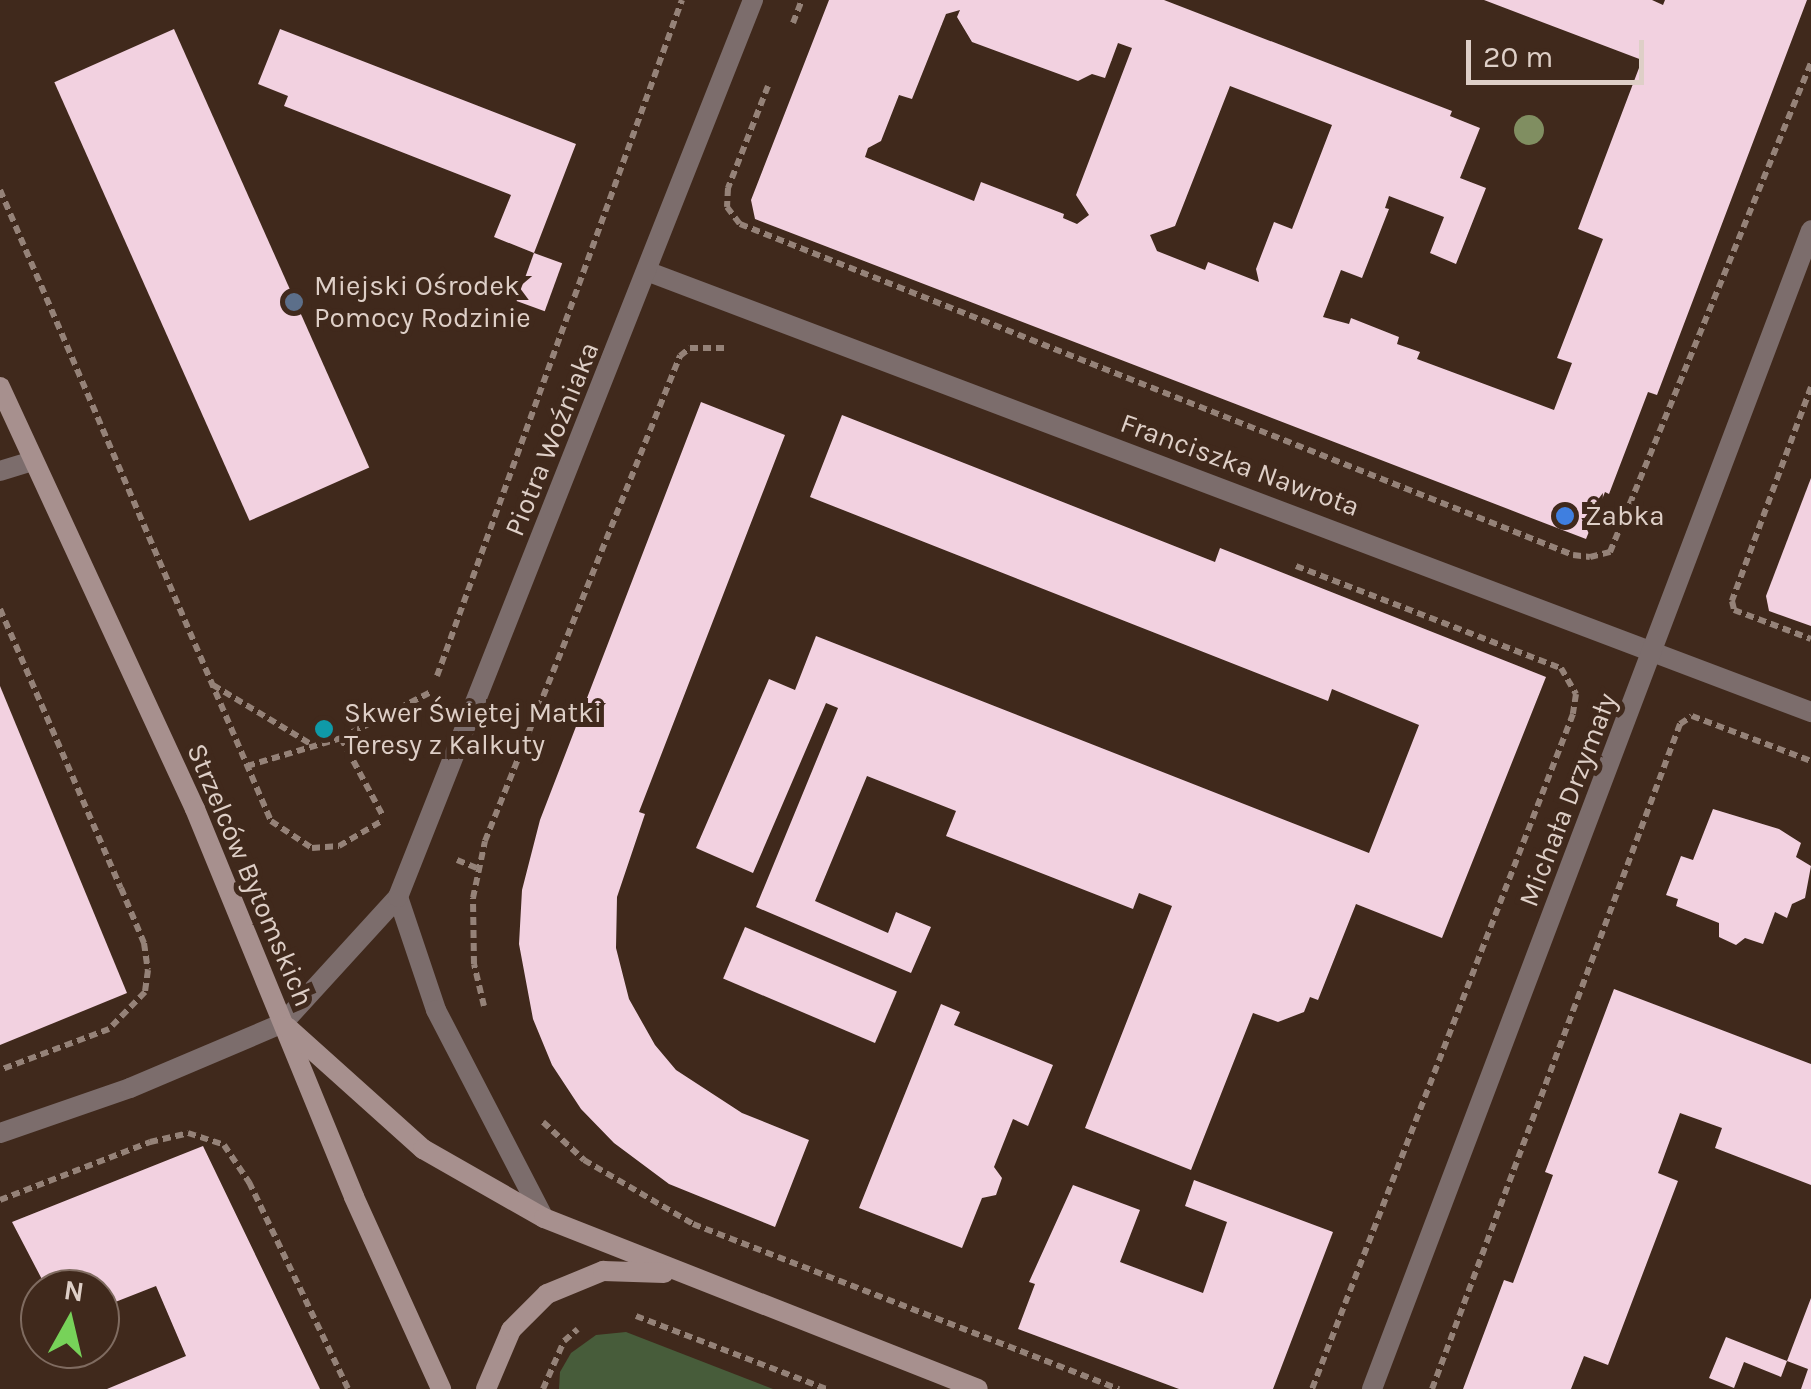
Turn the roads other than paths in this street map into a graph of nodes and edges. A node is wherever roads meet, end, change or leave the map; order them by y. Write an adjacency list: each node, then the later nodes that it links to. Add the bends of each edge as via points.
1 (753, 0): 3 (street, Piotra Woźniaka)
2 (1811, 230): 7 (street, Michała Drzymały)
3 (649, 272): 7 (street, Franciszka Nawrota); 9 (street, Piotra Woźniaka)
4 (0, 387): 5 (main road, Strzelców Bytomskich)
5 (32, 460): 6 (street); 10 (main road, Strzelców Bytomskich, via 195,809)
6 (0, 471)
7 (1655, 650): 8 (street, Franciszka Nawrota); 17 (street, Michała Drzymały)
8 (1811, 712)
9 (398, 897): 10 (street, Piotra Woźniaka); 12 (street, via 436,1010)
10 (282, 1023): 11 (street, via 130,1088); 12 (main road, via 423,1149); 14 (main road, Strzelców Bytomskich)
11 (0, 1133)
12 (544, 1218): 13 (main road)
13 (676, 1274): 15 (main road, via 603,1271 547,1294 510,1330); 16 (main road)
14 (441, 1389)
15 (486, 1389)
16 (978, 1389)
17 (1372, 1389)

